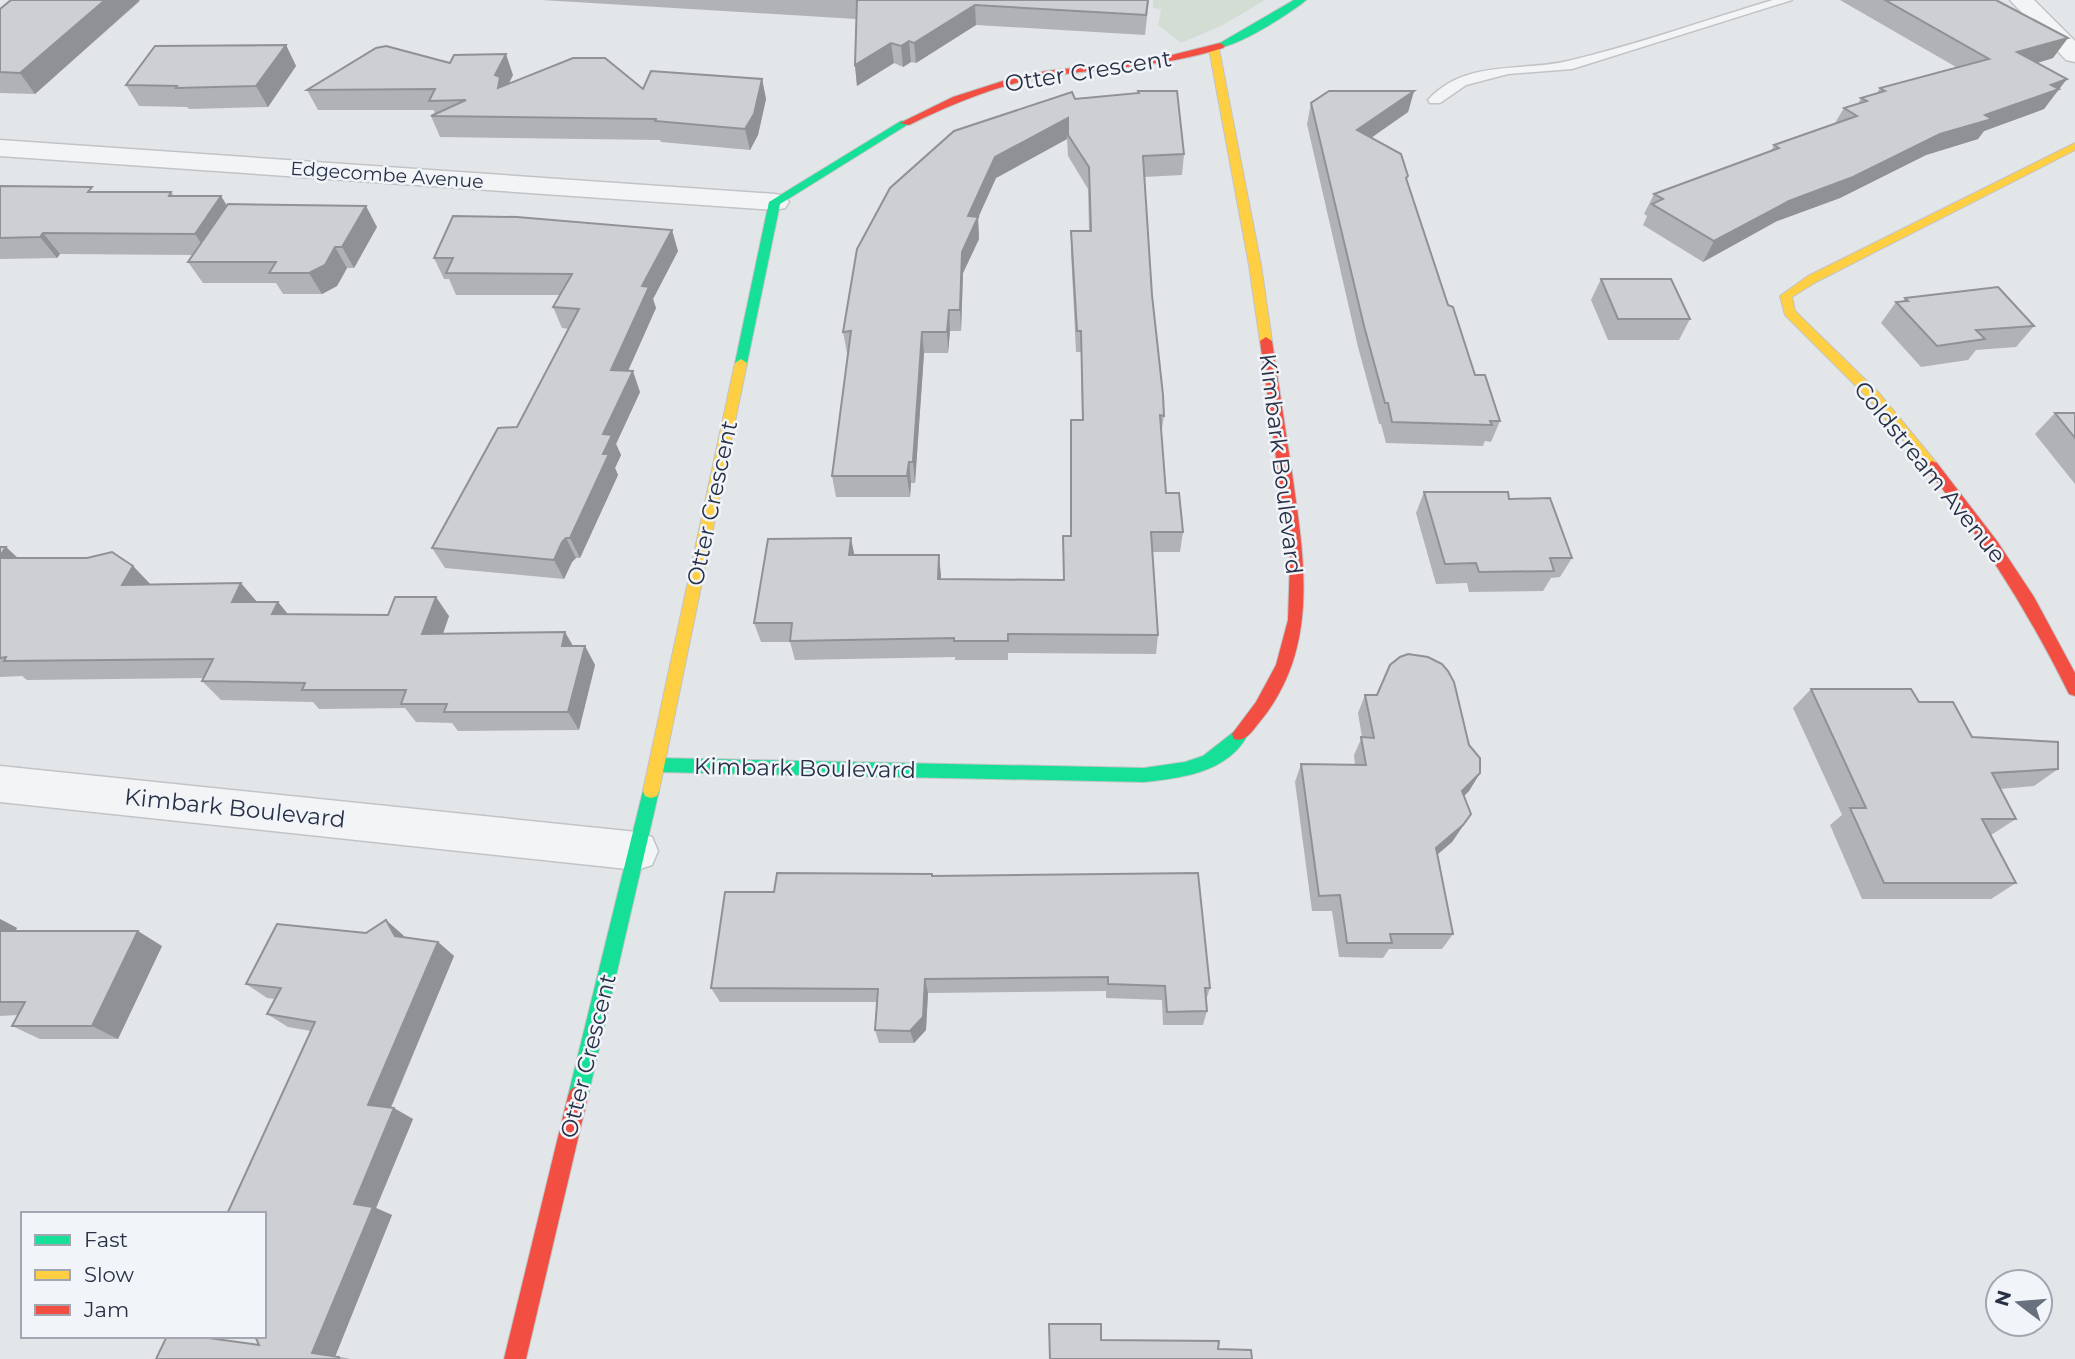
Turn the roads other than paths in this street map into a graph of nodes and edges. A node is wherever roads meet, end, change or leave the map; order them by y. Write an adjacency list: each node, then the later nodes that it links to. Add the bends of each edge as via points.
1 (1301, 0): 4 (street, Otter Crescent)
2 (1786, 0): 6 (lane, via 1567,66 1508,70 1461,82)
3 (2021, 0): 5 (street)
4 (1214, 49): 9 (street, Otter Crescent, via 993,86 943,104); 11 (street, Kimbark Boulevard, via 1255,265 1297,559 1296,620 1284,664 1262,707 1226,752 1189,770 1156,774)
5 (2075, 55)
6 (1435, 100)
7 (2075, 146): 10 (street, Coldstream Avenue, via 1812,279 1786,296 1786,305 1802,327 1874,396 1962,504 2057,649)
8 (0, 148): 9 (street, Edgecombe Avenue)
9 (775, 202): 11 (street, Otter Crescent)
10 (2075, 689)
11 (657, 765): 13 (street, Otter Crescent)
12 (0, 784): 13 (street, Kimbark Boulevard)
13 (637, 851): 14 (street, Otter Crescent)
14 (515, 1359)

